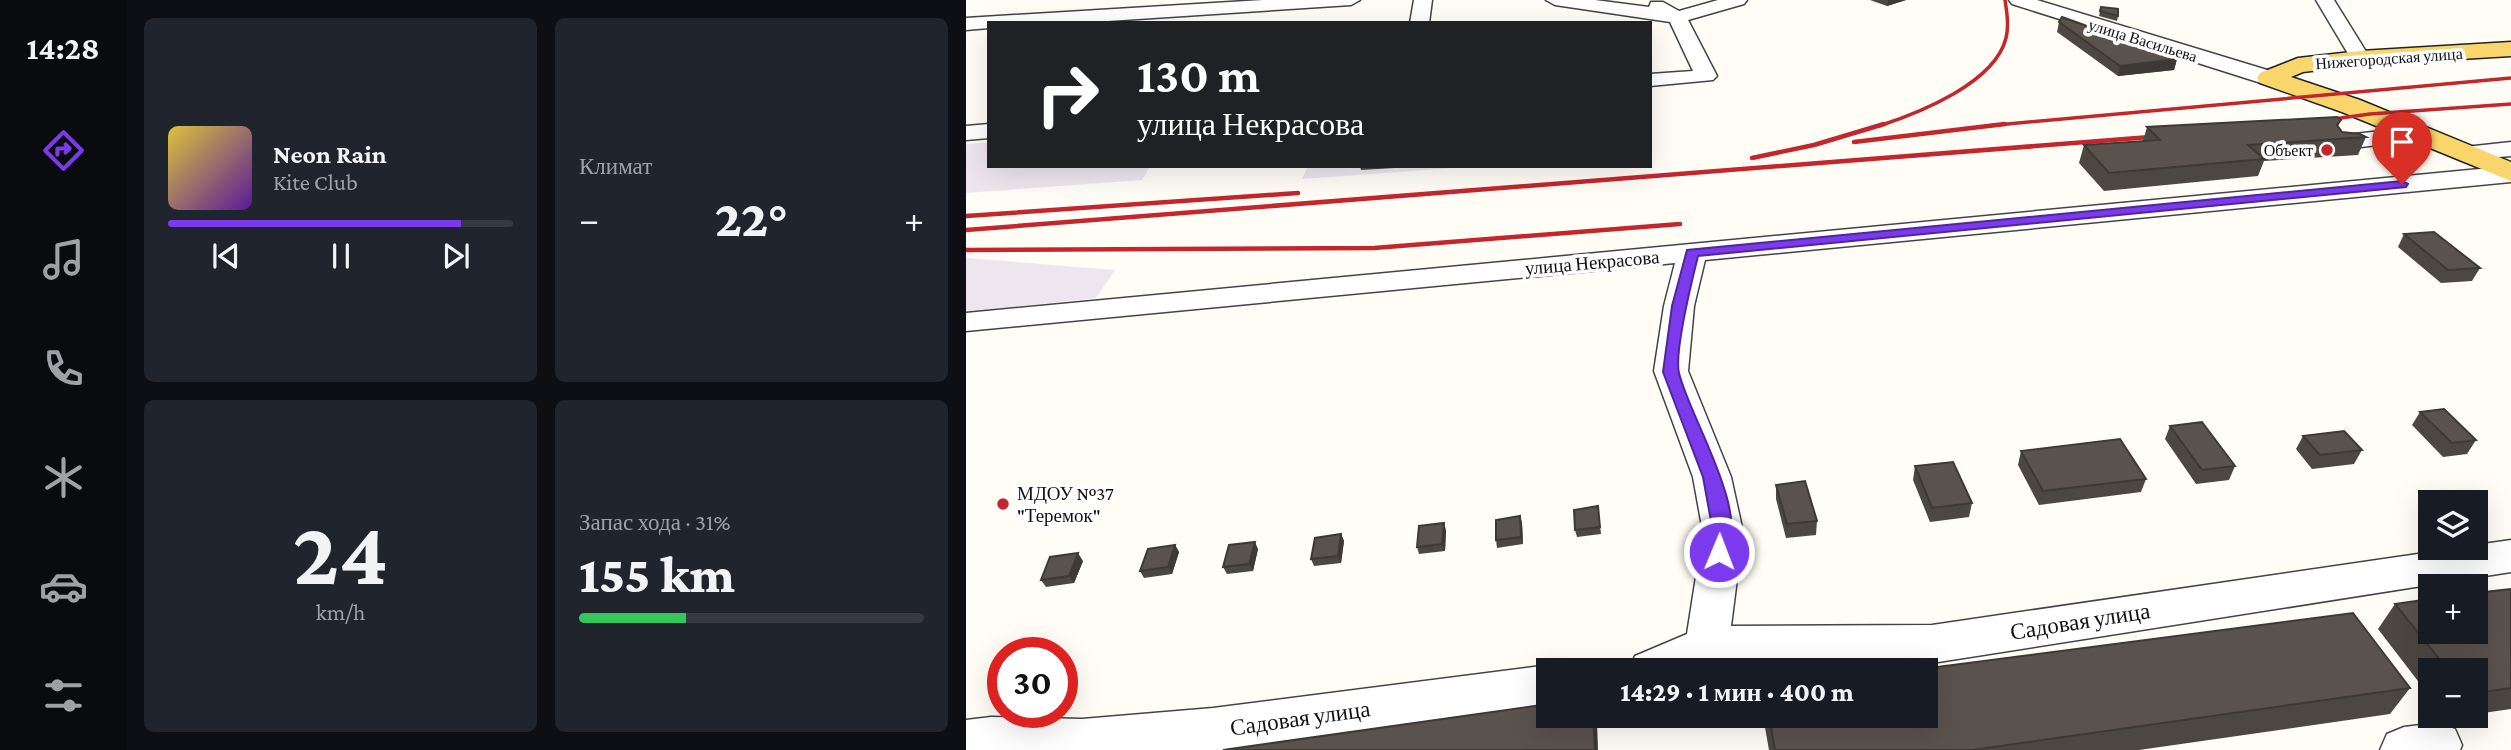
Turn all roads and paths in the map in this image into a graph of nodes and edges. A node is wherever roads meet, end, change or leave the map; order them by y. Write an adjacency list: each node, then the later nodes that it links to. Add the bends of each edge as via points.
1 (1098, 0): 11 (street)
2 (1351, 0): 11 (street)
3 (1423, 0): 13 (street)
4 (1555, 0): 10 (street)
5 (1646, 0): 10 (street)
6 (1738, 0): 10 (street)
7 (2018, 0): 15 (street, улица Васильева)
8 (2082, 0): 15 (street)
9 (2325, 0): 18 (street)
10 (1677, 17): 20 (street, via 1706,76)
11 (1074, 20): 12 (street)
12 (1047, 21)
13 (1419, 21)
14 (987, 23): 16 (street)
15 (2087, 23): 19 (street, улица Васильева)
16 (966, 24)
17 (2511, 49): 18 (main road, Нижегородская улица)
18 (2360, 58): 19 (main road, Нижегородская улица, via 2298,65)
19 (2269, 78): 21 (main road)
20 (1652, 80)
21 (2418, 134): 22 (street); 24 (main road)
22 (2345, 142)
23 (2511, 149): 24 (street)
24 (2465, 153): 25 (main road)
25 (2511, 173): 26 (street, улица Некрасова)
26 (1692, 253): 27 (street, улица Некрасова); 29 (street, via 1679,306 1671,372 1712,477 1723,532)
27 (966, 322)
28 (2511, 556): 29 (street, Садовая улица, via 1932,644)
29 (1707, 645): 30 (street, Садовая улица)
30 (1678, 658)
31 (1536, 687): 32 (street, Садовая улица, via 1213,730)
32 (981, 744)

